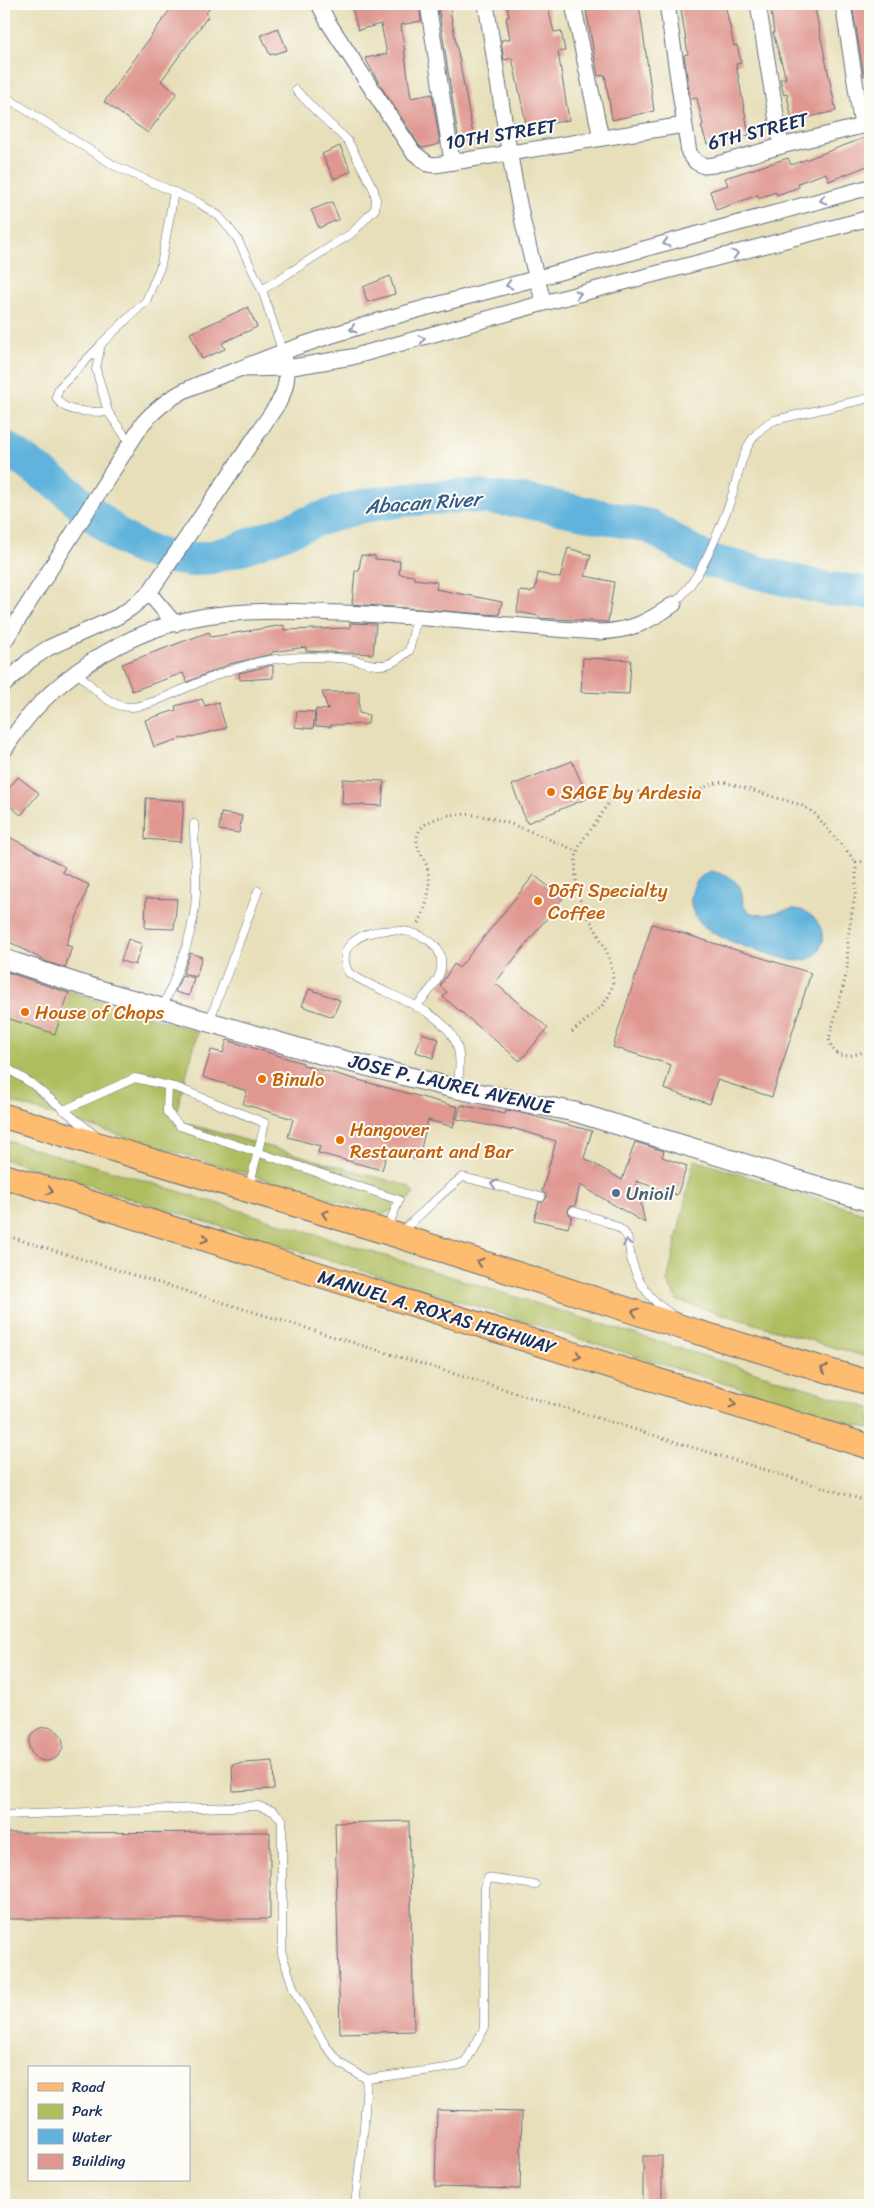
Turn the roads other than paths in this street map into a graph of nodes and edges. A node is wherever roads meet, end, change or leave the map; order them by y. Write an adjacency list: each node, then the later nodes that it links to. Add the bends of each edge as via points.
1 (319, 4): 15 (street, 10TH STREET, via 413,152 428,164)
2 (428, 4): 15 (street)
3 (486, 4): 14 (street)
4 (573, 4): 12 (street)
5 (666, 4): 10 (street, 6TH STREET)
6 (758, 4): 13 (street)
7 (843, 4): 11 (street)
8 (296, 90): 20 (lane, via 348,141 374,190 375,209 352,233)
9 (4, 96): 17 (lane, via 115,166)
10 (684, 125): 12 (street, 10TH STREET); 13 (street, 6TH STREET, via 689,153 704,166)
11 (866, 125): 13 (street, 6TH STREET)
12 (601, 138): 14 (street, 10TH STREET)
13 (781, 146)
14 (510, 154): 15 (street, 10TH STREET); 19 (street)
15 (452, 162)
16 (870, 188): 19 (street, one-way to 19)
17 (174, 192): 20 (lane, via 220,216 237,238); 22 (lane, via 161,265 146,301)
18 (870, 218): 21 (street, one-way to 18)
19 (536, 278): 21 (street); 23 (street, one-way to 23)
20 (262, 290): 23 (lane)
21 (544, 303): 24 (street, one-way to 21, via 386,349)
22 (101, 344): 27 (lane, via 96,369); 27 (lane, via 59,388 56,396 58,403 66,408)
23 (282, 350): 24 (street); 25 (street)
24 (287, 368): 25 (street); 29 (street, via 286,384 279,402)
25 (236, 370): 28 (street, via 172,396 143,423)
26 (870, 398): 30 (lane, via 774,420 756,433 743,456 730,502 706,560)
27 (108, 412): 28 (lane)
28 (130, 443): 33 (street)
29 (149, 593): 32 (street); 35 (street, via 117,617 48,648)
30 (674, 604): 31 (street, via 652,620 619,632)
31 (417, 617): 32 (street, via 281,610 205,616); 34 (lane, via 408,651 391,663 379,666 350,659 323,658 259,662 226,671 132,707 102,696)
32 (175, 624): 34 (street, via 104,653)
33 (5, 639)
34 (76, 671): 36 (street, via 50,692)
35 (4, 685)
36 (4, 751)
37 (194, 824): 41 (lane, via 194,914 182,960)
38 (258, 891): 42 (lane)
39 (4, 959): 41 (street, JOSE P. LAUREL AVENUE)
40 (416, 1007): 40 (lane, via 349,973 344,956 347,947 365,934 396,930 413,932 425,938 439,954 441,968 435,982); 45 (lane, via 444,1025 457,1044 460,1070)
41 (162, 1009): 42 (street, JOSE P. LAUREL AVENUE)
42 (209, 1022): 45 (street, JOSE P. LAUREL AVENUE)
43 (4, 1066): 46 (lane)
44 (168, 1086): 46 (lane, via 135,1078); 49 (lane, via 167,1112 180,1126); 49 (lane, via 265,1123)
45 (457, 1089): 53 (street, JOSE P. LAUREL AVENUE, via 575,1112)
46 (64, 1110): 48 (lane)
47 (4, 1116): 48 (main road)
48 (114, 1150): 51 (main road)
49 (259, 1154): 51 (lane); 55 (lane, via 399,1200)
50 (4, 1176): 58 (main road, MANUEL A. ROXAS HIGHWAY, one-way to 58)
51 (248, 1192): 55 (main road, one-way to 51)
52 (541, 1197): 55 (lane, one-way to 55, via 463,1176 419,1218)
53 (870, 1202)
54 (573, 1211): 56 (lane, one-way to 54, via 653,1302 633,1269 627,1236 616,1227)
55 (391, 1234): 56 (main road, one-way to 55)
56 (697, 1332): 57 (main road, one-way to 56)
57 (870, 1383)
58 (870, 1447)
59 (4, 1815): 61 (lane, via 258,1806 273,1811 282,1819 282,1954 294,1990 325,2045 341,2064)
60 (535, 1884): 61 (lane, via 488,1878 485,1888 484,2029 465,2064)
61 (367, 2079): 62 (lane)
62 (355, 2205)

